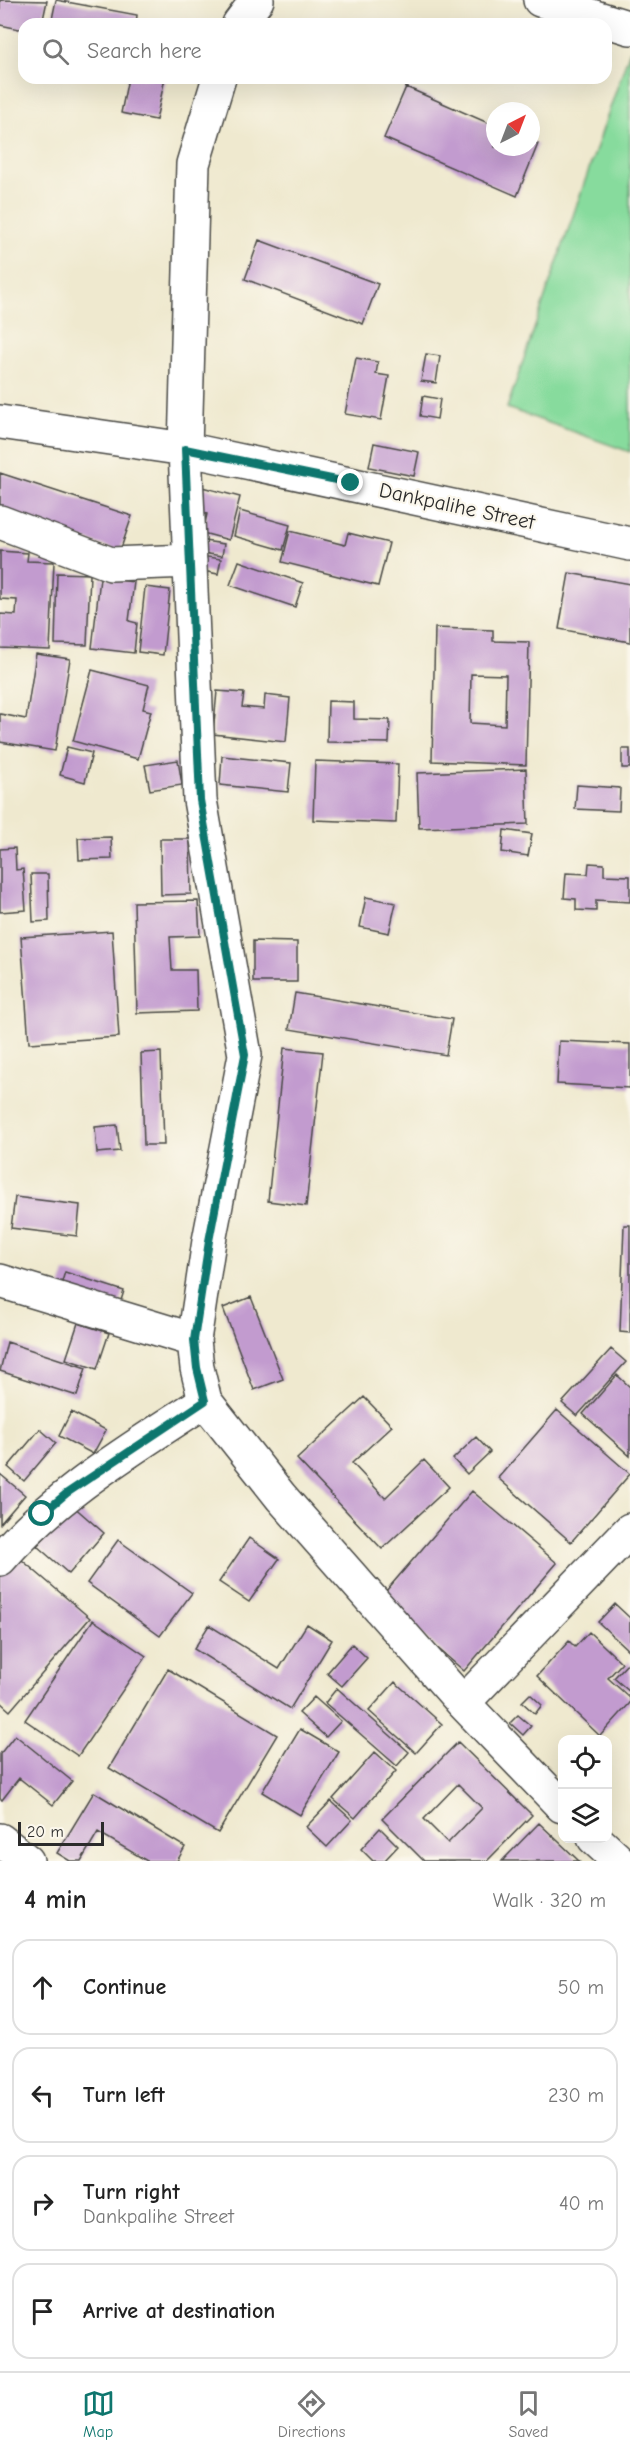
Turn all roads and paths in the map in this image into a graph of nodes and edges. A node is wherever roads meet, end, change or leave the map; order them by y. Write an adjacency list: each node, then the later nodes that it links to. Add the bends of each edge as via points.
1 (257, 0): 3 (street)
2 (540, 0): 4 (street)
3 (243, 18)
4 (598, 18)
5 (612, 22): 6 (street)
6 (630, 28)
7 (217, 84): 9 (street, via 193,164)
8 (0, 422): 9 (street, Dankpalihe Street)
9 (185, 449): 11 (street, Dankpalihe Street); 12 (street)
10 (0, 522): 12 (street, via 111,564)
11 (630, 544)
12 (190, 561): 14 (street, via 200,800 245,1055)
13 (0, 1281): 14 (street)
14 (194, 1340): 15 (street)
15 (205, 1401): 17 (street, via 67,1493); 18 (street, via 281,1497)
16 (630, 1530): 18 (street)
17 (0, 1559)
18 (463, 1703): 19 (street)
19 (558, 1802)
20 (0, 1840): 22 (street)
21 (599, 1843): 23 (street)
22 (27, 1861)
23 (619, 1861)

